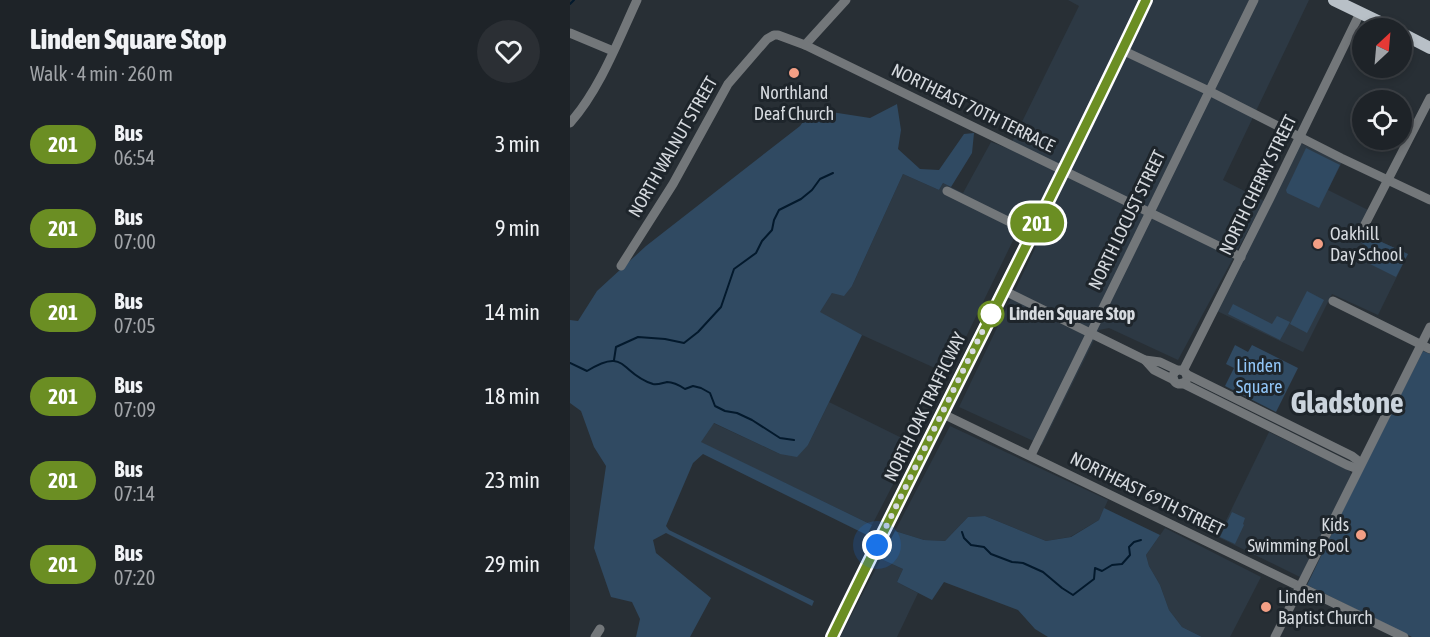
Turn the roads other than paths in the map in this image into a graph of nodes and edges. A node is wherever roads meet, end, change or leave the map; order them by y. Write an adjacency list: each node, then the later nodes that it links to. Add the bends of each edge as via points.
1 (637, 0): 14 (street)
2 (846, 0): 10 (street)
3 (1146, 0): 13 (main road, NORTH OAK TRAFFICWAY)
4 (1254, 0): 15 (street, NORTH LOCUST STREET)
5 (1334, 0): 6 (main road)
6 (1360, 13): 7 (main road); 18 (street, NORTH CHERRY STREET)
7 (1371, 18)
8 (570, 33): 14 (street)
9 (1412, 39): 12 (main road)
10 (804, 45): 11 (street, NORTHEAST 70TH TERRACE, via 774,35); 19 (street, NORTHEAST 70TH TERRACE)
11 (758, 48): 27 (street, NORTH WALNUT STREET, via 723,91 673,184)
12 (1430, 48)
13 (1122, 50): 15 (street); 19 (main road, NORTH OAK TRAFFICWAY)
14 (613, 51): 17 (street, via 587,101)
15 (1209, 91): 18 (street); 23 (street, NORTH LOCUST STREET)
16 (1430, 98): 20 (street)
17 (570, 123)
18 (1300, 137): 20 (street); 26 (street, NORTH CHERRY STREET)
19 (1063, 170): 23 (street, NORTHEAST 70TH TERRACE); 25 (main road, NORTH OAK TRAFFICWAY)
20 (1389, 181): 22 (street); 24 (street)
21 (947, 191): 25 (street)
22 (1430, 200)
23 (1150, 212): 26 (street, NORTHEAST 70TH TERRACE); 31 (street, NORTH LOCUST STREET)
24 (1361, 232)
25 (1032, 233): 28 (main road, NORTH OAK TRAFFICWAY)
26 (1241, 257): 33 (street, NORTH CHERRY STREET)
27 (621, 266)
28 (1004, 290): 31 (street); 34 (main road, NORTH OAK TRAFFICWAY)
29 (1333, 301): 32 (street)
30 (1430, 327): 32 (street)
31 (1090, 333): 33 (street, via 1145,360 1154,370); 35 (street, NORTH LOCUST STREET)
32 (1426, 347): 36 (street)
33 (1180, 376): 36 (street, via 1268,427 1347,465)
34 (941, 412): 35 (street, NORTHEAST 69TH STREET); 39 (main road, NORTH OAK TRAFFICWAY)
35 (1031, 455): 37 (street, NORTHEAST 69TH STREET)
36 (1360, 466): 37 (street)
37 (1301, 588): 38 (street, NORTHEAST 69TH STREET); 40 (street)
38 (1384, 633): 41 (street, NORTHEAST 69TH STREET)
39 (832, 637)
40 (1275, 637)
41 (1404, 637)

